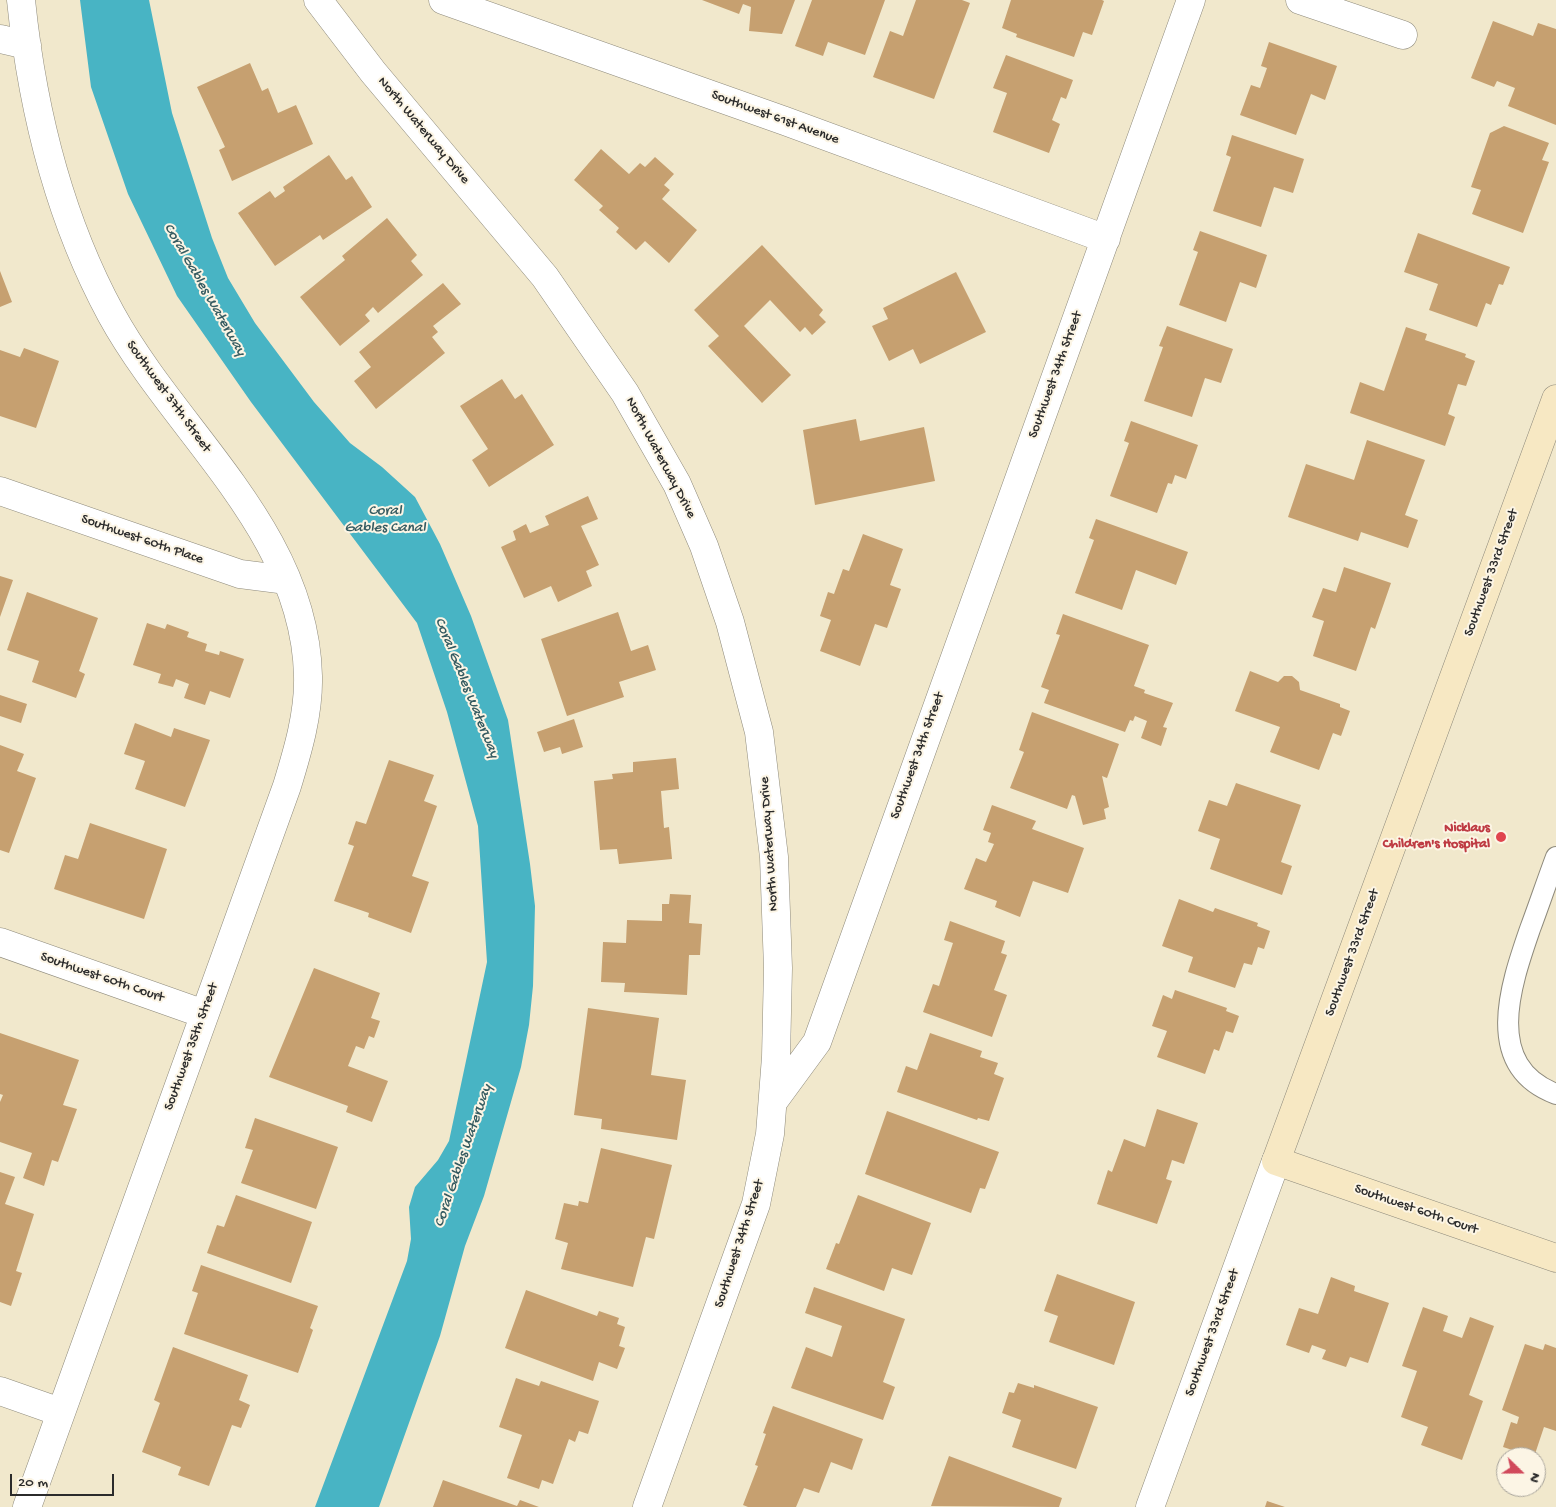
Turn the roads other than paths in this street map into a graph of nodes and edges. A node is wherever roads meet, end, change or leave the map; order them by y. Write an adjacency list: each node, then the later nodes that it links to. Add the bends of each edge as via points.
1 (22, 0): 8 (street, Southwest 37th Street)
2 (318, 0): 17 (street, North Waterway Drive, via 372,72 499,220 578,322 662,456 704,546 750,693 765,773 774,857 778,968)
3 (443, 0): 9 (street, Southwest 61st Avenue)
4 (1191, 0): 9 (street, Southwest 34th Street)
5 (1300, 0): 6 (street)
6 (1403, 35)
7 (0, 39): 8 (street)
8 (27, 45): 12 (street, Southwest 37th Street, via 36,100 52,162 76,235 100,292 148,374 258,521)
9 (1106, 239): 17 (street, Southwest 34th Street, via 817,1042)
10 (1556, 399): 18 (street, Southwest 33rd Street)
11 (0, 491): 12 (street, Southwest 60th Place, via 240,574)
12 (287, 580): 15 (street, Southwest 35th Street, via 301,624 307,664 302,729 287,786)
13 (1555, 864): 16 (lane, via 1514,979 1507,1020 1510,1044 1521,1067 1533,1081)
14 (0, 942): 15 (street, Southwest 60th Court)
15 (204, 1014): 21 (street, Southwest 35th Street)
16 (1556, 1094)
17 (773, 1102): 23 (street, Southwest 34th Street, via 756,1204)
18 (1276, 1161): 19 (street, Southwest 60th Court); 24 (street, Southwest 33rd Street)
19 (1556, 1258)
20 (0, 1391): 21 (street)
21 (60, 1412): 22 (street, Southwest 35th Street)
22 (27, 1507)
23 (647, 1507)
24 (1150, 1507)

